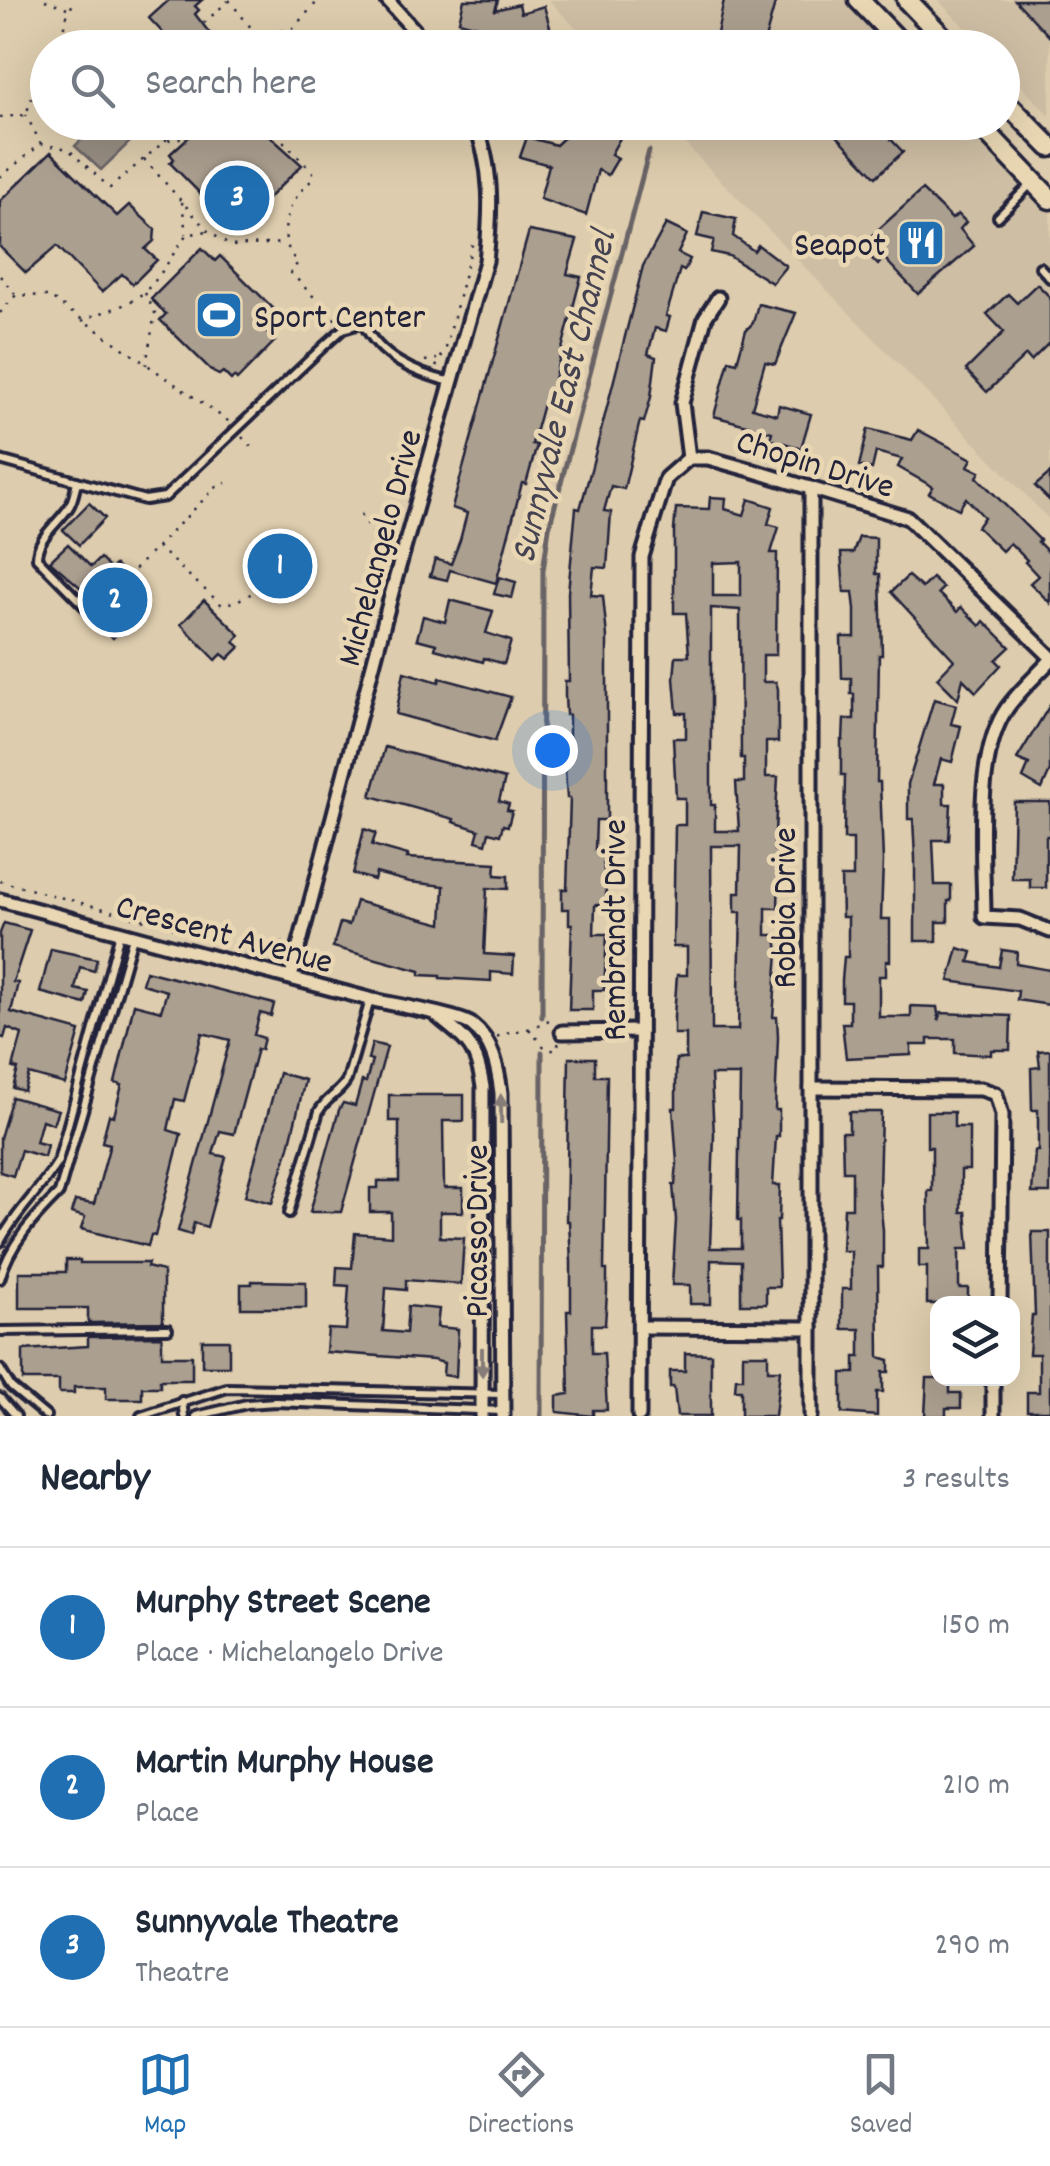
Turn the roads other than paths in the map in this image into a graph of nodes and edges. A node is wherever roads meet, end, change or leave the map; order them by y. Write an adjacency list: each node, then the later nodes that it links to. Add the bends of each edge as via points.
1 (387, 0): 4 (street)
2 (859, 0): 5 (main road)
3 (907, 0): 6 (main road)
4 (414, 30)
5 (884, 30)
6 (936, 30)
7 (1020, 116): 10 (main road)
8 (480, 140): 17 (street, Michelangelo Drive, via 491,214 486,261)
9 (994, 140): 11 (main road)
10 (1050, 146)
11 (1034, 182): 12 (main road); 13 (lane)
12 (1050, 198)
13 (998, 217)
14 (1040, 267): 15 (lane)
15 (1050, 278)
16 (718, 298): 18 (street, via 705,318 682,403)
17 (452, 382): 20 (lane, via 392,360 363,323 343,329 165,497 145,500); 28 (street, Michelangelo Drive)
18 (689, 458): 21 (street, Chopin Drive); 30 (street, Rembrandt Drive, via 666,478 642,557)
19 (0, 460): 20 (lane)
20 (77, 482): 22 (lane, via 36,551)
21 (811, 488): 23 (street, Chopin Drive, via 908,518); 33 (street, Robbia Drive)
22 (94, 618)
23 (1050, 659): 25 (street, via 1006,708 990,742 984,917 1020,919)
24 (0, 900): 26 (street, Crescent Avenue)
25 (1050, 931)
26 (120, 933): 27 (street, Crescent Avenue); 35 (lane, via 58,1161)
27 (133, 937): 28 (street, Crescent Avenue); 36 (lane, via 59,1194 34,1218)
28 (291, 977): 29 (street, Crescent Avenue)
29 (370, 999): 32 (street, Crescent Avenue, via 437,1016); 34 (lane, via 347,1080 319,1111)
30 (640, 1031): 31 (street); 38 (street, Rembrandt Drive)
31 (562, 1032)
32 (484, 1051): 44 (street, Picasso Drive, one-way to 44); 45 (street, Picasso Drive, one-way to 32, via 501,1093 498,1071)
33 (811, 1088): 37 (street, via 996,1094 1002,1115); 39 (street, Robbia Drive)
34 (289, 1214)
35 (0, 1242)
36 (0, 1279)
37 (1000, 1296)
38 (640, 1326): 39 (street); 56 (street, Rembrandt Drive)
39 (811, 1328): 57 (street, Robbia Drive)
40 (168, 1329): 41 (lane)
41 (0, 1331)
42 (0, 1369): 52 (lane, via 10,1387)
43 (993, 1386): 58 (street)
44 (482, 1394): 45 (lane); 47 (lane, via 227,1388); 49 (street, Picasso Drive)
45 (503, 1394): 50 (street, Picasso Drive)
46 (0, 1398): 51 (lane)
47 (182, 1401): 53 (lane); 54 (lane)
48 (387, 1411): 49 (lane); 55 (lane, via 276,1402)
49 (482, 1413): 50 (lane)
50 (503, 1413)
51 (16, 1416)
52 (46, 1416)
53 (142, 1416)
54 (184, 1416)
55 (196, 1416)
56 (639, 1416)
57 (811, 1416)
58 (993, 1416)

